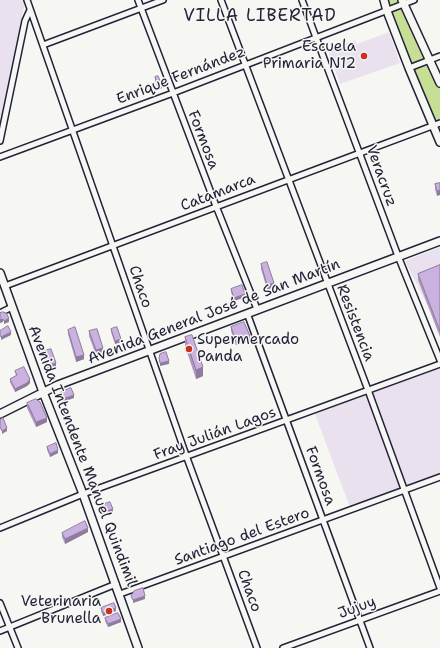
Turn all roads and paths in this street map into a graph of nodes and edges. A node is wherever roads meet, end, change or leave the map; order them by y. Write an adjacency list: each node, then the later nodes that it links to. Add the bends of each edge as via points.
1 (27, 0): 10 (street, Chaco)
2 (138, 0): 9 (street, Formosa)
3 (163, 0): 9 (street)
4 (221, 0): 16 (street, Resistencia)
5 (302, 0): 12 (street, Veracruz)
6 (384, 0): 11 (main road)
7 (414, 0): 8 (street, Enrique Fernández)
8 (403, 2): 11 (street, Enrique Fernández); 15 (main road)
9 (142, 8): 13 (street); 19 (street, Formosa)
10 (30, 10): 13 (street, Chaco); 23 (street, via 25,21)
11 (387, 11): 12 (street, Enrique Fernández); 17 (main road)
12 (316, 37): 16 (street, Enrique Fernández); 25 (street, Veracruz)
13 (43, 45): 22 (street, Chaco)
14 (440, 56): 15 (street)
15 (429, 60): 17 (street); 18 (main road)
16 (245, 65): 19 (street, Enrique Fernández); 27 (street, Resistencia)
17 (408, 68): 21 (main road)
18 (440, 83)
19 (173, 93): 22 (street, Enrique Fernández); 28 (street, Formosa)
20 (440, 122): 21 (street, Catamarca)
21 (432, 125): 24 (main road); 25 (street, Catamarca)
22 (72, 130): 26 (street, Enrique Fernández); 30 (street, Chaco)
23 (0, 141)
24 (440, 142)
25 (360, 153): 27 (street, Catamarca); 31 (street, Veracruz)
26 (0, 157)
27 (288, 180): 28 (street, Catamarca); 33 (street, Resistencia)
28 (216, 206): 30 (street, Catamarca); 36 (street, Formosa)
29 (440, 241): 31 (main road, Avenida General José de San Martín)
30 (113, 246): 34 (street, Catamarca); 39 (street, Chaco)
31 (398, 256): 33 (main road, Avenida General José de San Martín); 40 (street, Veracruz)
32 (0, 273): 34 (main road, Avenida Intendente Manuel Quindimil)
33 (327, 283): 36 (main road, Avenida General José de San Martín); 42 (street, Resistencia)
34 (5, 286): 35 (main road, Avenida Intendente Manuel Quindimil)
35 (12, 307): 37 (street); 43 (main road, Avenida Intendente Manuel Quindimil)
36 (256, 309): 38 (main road, Avenida General José de San Martín)
37 (0, 313)
38 (247, 313): 39 (main road, Avenida General José de San Martín); 45 (street, Formosa)
39 (150, 351): 43 (main road, Avenida General José de San Martín); 46 (street, Chaco)
40 (440, 360)
41 (440, 364): 42 (street, Fray Julián Lagos)
42 (368, 390): 45 (street, Fray Julián Lagos); 48 (street, Resistencia)
43 (43, 392): 44 (main road, Avenida General José de San Martín); 49 (main road, Avenida Intendente Manuel Quindimil)
44 (0, 414)
45 (287, 420): 46 (street, Fray Julián Lagos); 50 (street, Formosa)
46 (187, 458): 49 (street, Fray Julián Lagos); 52 (street, Chaco)
47 (440, 477): 48 (street, Santiago del Estero)
48 (404, 490): 50 (street, Santiago del Estero); 54 (street, Resistencia)
49 (83, 494): 51 (street, Fray Julián Lagos); 53 (main road, Avenida Intendente Manuel Quindimil)
50 (322, 520): 52 (street, Santiago del Estero); 58 (street, Formosa)
51 (0, 528)
52 (223, 556): 56 (street, Santiago del Estero); 63 (street, Chaco)
53 (116, 584): 56 (main road, Avenida Intendente Manuel Quindimil); 59 (street)
54 (440, 588)
55 (440, 591): 58 (street, Jujuy)
56 (120, 594): 62 (main road, Avenida Intendente Manuel Quindimil)
57 (0, 603): 59 (street)
58 (359, 620): 64 (street, Jujuy); 65 (street, Formosa)
59 (10, 627): 60 (street); 61 (street)
60 (0, 631)
61 (18, 648)
62 (138, 648)
63 (257, 648)
64 (283, 648)
65 (370, 648)

